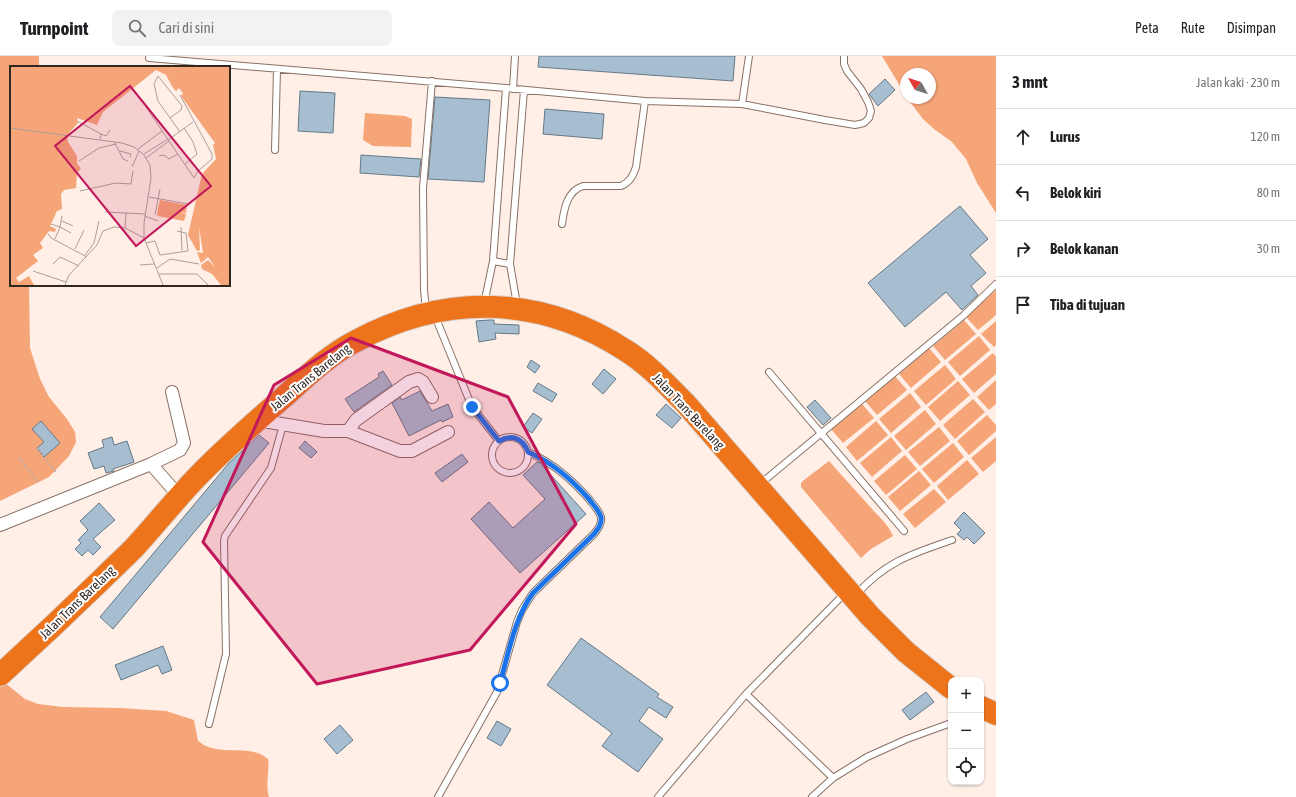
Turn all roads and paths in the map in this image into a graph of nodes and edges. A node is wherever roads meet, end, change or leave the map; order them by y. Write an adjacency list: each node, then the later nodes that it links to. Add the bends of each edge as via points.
1 (516, 56): 8 (lane)
2 (749, 56): 11 (lane)
3 (844, 56): 11 (lane, via 847,71 861,89 871,111 864,123 840,123)
4 (150, 58): 5 (lane)
5 (277, 69): 6 (lane); 12 (lane)
6 (432, 81): 7 (lane); 19 (lane, via 423,188 424,290)
7 (506, 88): 8 (lane); 14 (lane)
8 (513, 89): 9 (lane)
9 (524, 90): 10 (lane); 15 (lane)
10 (645, 101): 11 (lane); 13 (lane, via 636,167 632,177 621,186 579,187 565,205)
11 (742, 104)
12 (275, 150)
13 (562, 224)
14 (493, 261): 15 (lane); 17 (lane)
15 (510, 264): 18 (lane)
16 (996, 284): 27 (lane, via 964,315)
17 (484, 306): 18 (highway, Jalan Trans Barelang); 19 (highway, Jalan Trans Barelang)
18 (518, 309): 35 (highway, Jalan Trans Barelang, via 548,314 575,323 627,351 659,377 686,404)
19 (430, 313): 23 (highway, Jalan Trans Barelang, via 387,326 355,341 317,369); 28 (lane, via 472,407)
20 (769, 372): 27 (lane)
21 (172, 392): 32 (street, via 184,442 180,450)
22 (432, 398): 25 (street, via 423,382 414,379 356,420)
23 (257, 420): 24 (street); 36 (highway, Jalan Trans Barelang)
24 (283, 425): 25 (street, via 324,431); 44 (lane, via 271,468 225,536 226,654)
25 (348, 431): 26 (street, via 406,452)
26 (448, 432)
27 (820, 434): 35 (lane); 38 (lane)
28 (499, 441): 30 (lane, via 517,438 526,446); 30 (lane, via 492,458 497,468 507,474 523,469 529,458)
29 (37, 448): 33 (path)
30 (528, 452): 47 (lane, via 544,458 575,483 599,512 600,526 533,593 522,610 497,692)
31 (19, 458): 34 (path)
32 (151, 464): 36 (street); 37 (street)
33 (56, 472)
34 (39, 483)
35 (757, 486): 40 (highway, Jalan Trans Barelang)
36 (178, 496): 41 (highway, Jalan Trans Barelang, via 133,548)
37 (0, 525)
38 (904, 531)
39 (952, 540): 40 (lane, via 893,563)
40 (850, 594): 42 (highway, Jalan Trans Barelang, via 891,637); 43 (lane)
41 (0, 675)
42 (948, 686)
43 (746, 694): 46 (lane); 48 (lane)
44 (209, 724)
45 (948, 724): 46 (lane, via 867,757)
46 (833, 778): 49 (lane)
47 (438, 797)
48 (658, 797)
49 (812, 797)

